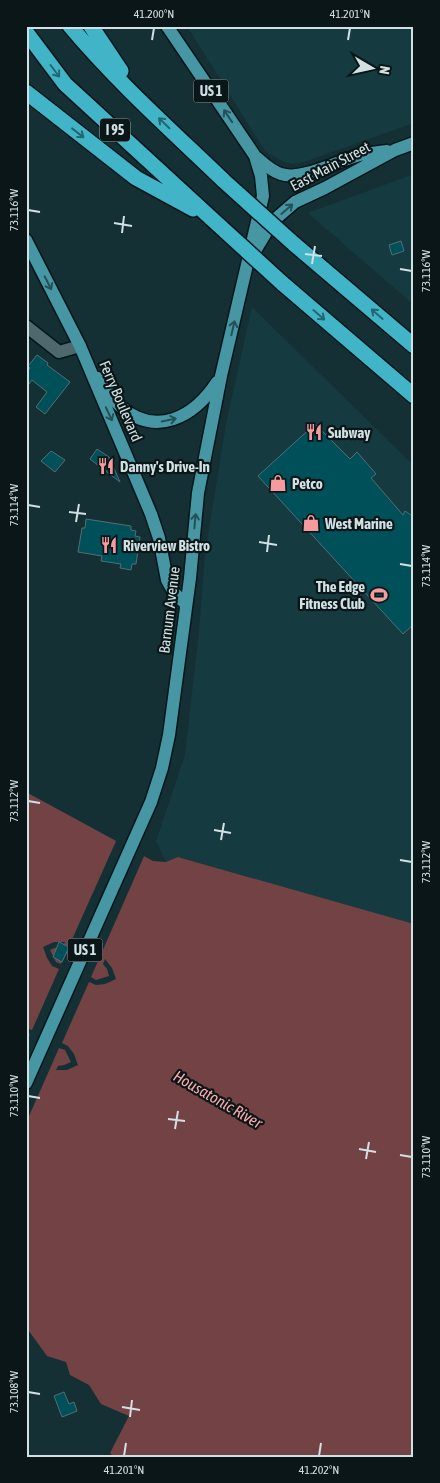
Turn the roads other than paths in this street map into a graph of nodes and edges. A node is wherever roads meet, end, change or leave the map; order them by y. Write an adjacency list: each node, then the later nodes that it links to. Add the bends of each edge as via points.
1 (70, 26): 6 (highway, I 95)
2 (91, 26): 6 (highway)
3 (167, 26): 9 (main road, Barnum Avenue / US 1, one-way to 3)
4 (26, 32): 10 (highway, I 95, one-way to 10, via 65,84)
5 (26, 92): 10 (highway, one-way to 10, via 136,178)
6 (142, 103): 15 (highway, I 95, one-way to 6, bridge, via 294,244)
7 (414, 143): 8 (main road, East Main Street)
8 (395, 150): 9 (main road, East Main Street, via 361,155 293,176 282,175); 12 (main road, East Main Street, one-way to 8, via 273,221 295,202)
9 (255, 156): 12 (main road, Barnum Avenue / US 1, via 263,196)
10 (212, 219): 18 (highway, I 95, one-way to 18, bridge)
11 (26, 240): 14 (main road, Ferry Boulevard, one-way to 14)
12 (248, 262): 17 (main road, Barnum Avenue / US 1, one-way to 12)
13 (26, 326): 14 (street, via 59,352)
14 (80, 346): 16 (main road, Ferry Boulevard)
15 (414, 346)
16 (89, 369): 17 (main road, one-way to 17, via 126,411 138,418 157,422 175,419 192,410); 19 (main road, Ferry Boulevard, one-way to 19, via 151,514 167,580 174,593)
17 (221, 376): 19 (main road, Barnum Avenue / US 1, one-way to 17, via 198,494)
18 (414, 396)
19 (186, 604): 20 (main road, Barnum Avenue / US 1, via 165,758 157,785)
20 (26, 1083)

